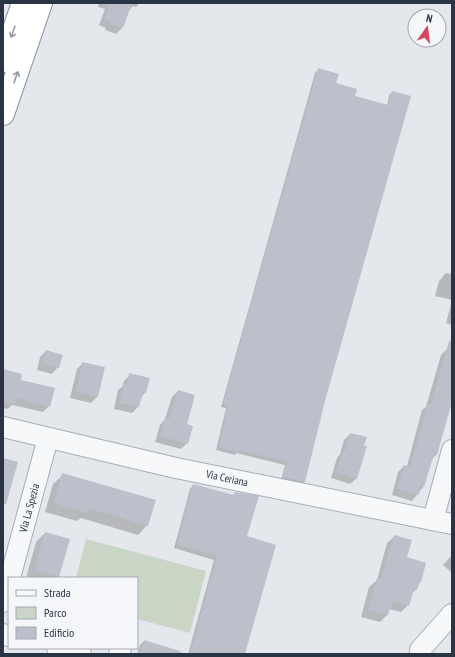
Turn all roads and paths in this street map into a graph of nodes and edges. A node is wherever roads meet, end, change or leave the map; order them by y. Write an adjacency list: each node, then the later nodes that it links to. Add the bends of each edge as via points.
1 (23, 3): 3 (highway, one-way to 3)
2 (42, 3): 4 (highway, one-way to 2)
3 (3, 61)
4 (3, 114)
5 (3, 427): 6 (street, Via Ceriana)
6 (48, 438): 8 (street, Via Ceriana, via 176,468); 9 (street, Via La Spezia)
7 (452, 450): 8 (street)
8 (443, 522)
9 (10, 577)
10 (8, 583): 11 (street, Via La Spezia)
11 (3, 602)
12 (452, 614): 15 (street, via 420,650)
13 (61, 649): 14 (street)
14 (81, 654)
15 (420, 654)

